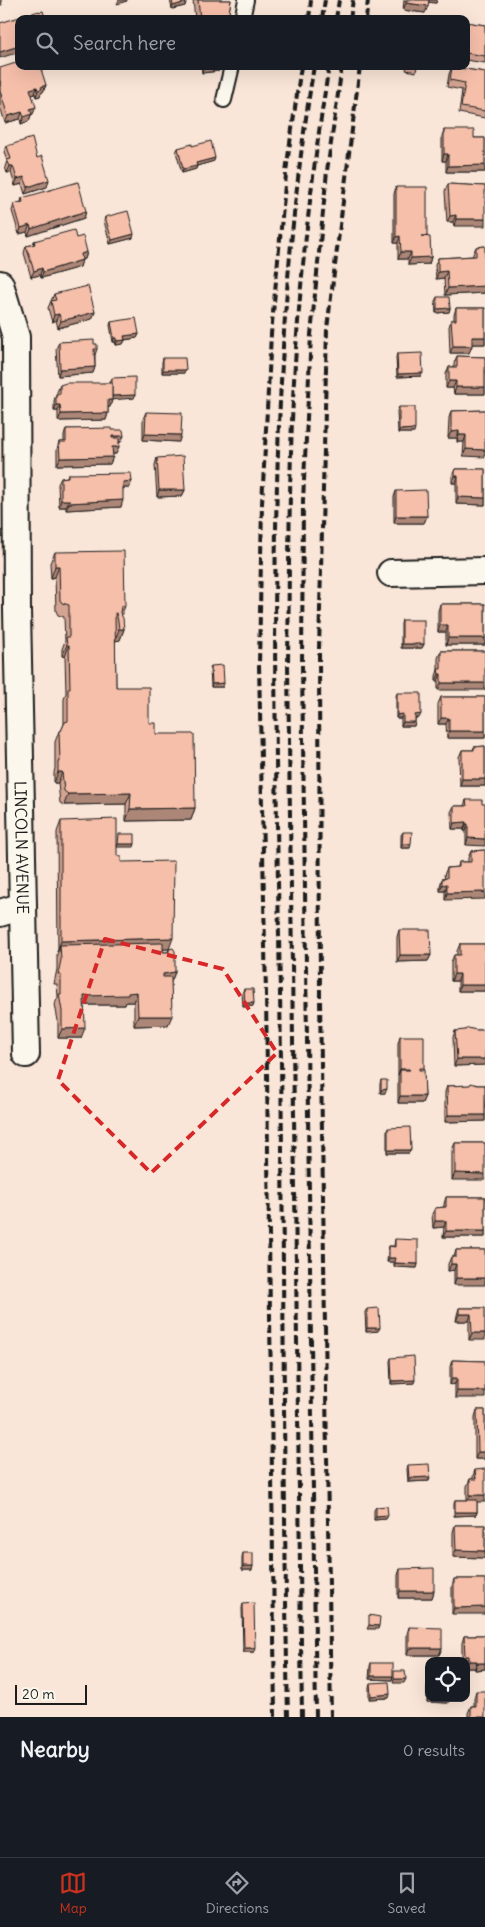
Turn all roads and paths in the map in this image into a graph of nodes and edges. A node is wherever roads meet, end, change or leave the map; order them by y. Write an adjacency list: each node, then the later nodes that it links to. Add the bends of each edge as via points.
1 (246, 0): 2 (lane)
2 (243, 15)
3 (231, 70): 4 (lane)
4 (224, 100)
5 (0, 284): 8 (street, LINCOLN AVENUE, via 16,337)
6 (485, 571): 7 (street)
7 (390, 573)
8 (8, 613): 9 (street, LINCOLN AVENUE)
9 (11, 910): 10 (street, LINCOLN AVENUE)
10 (26, 1054)

